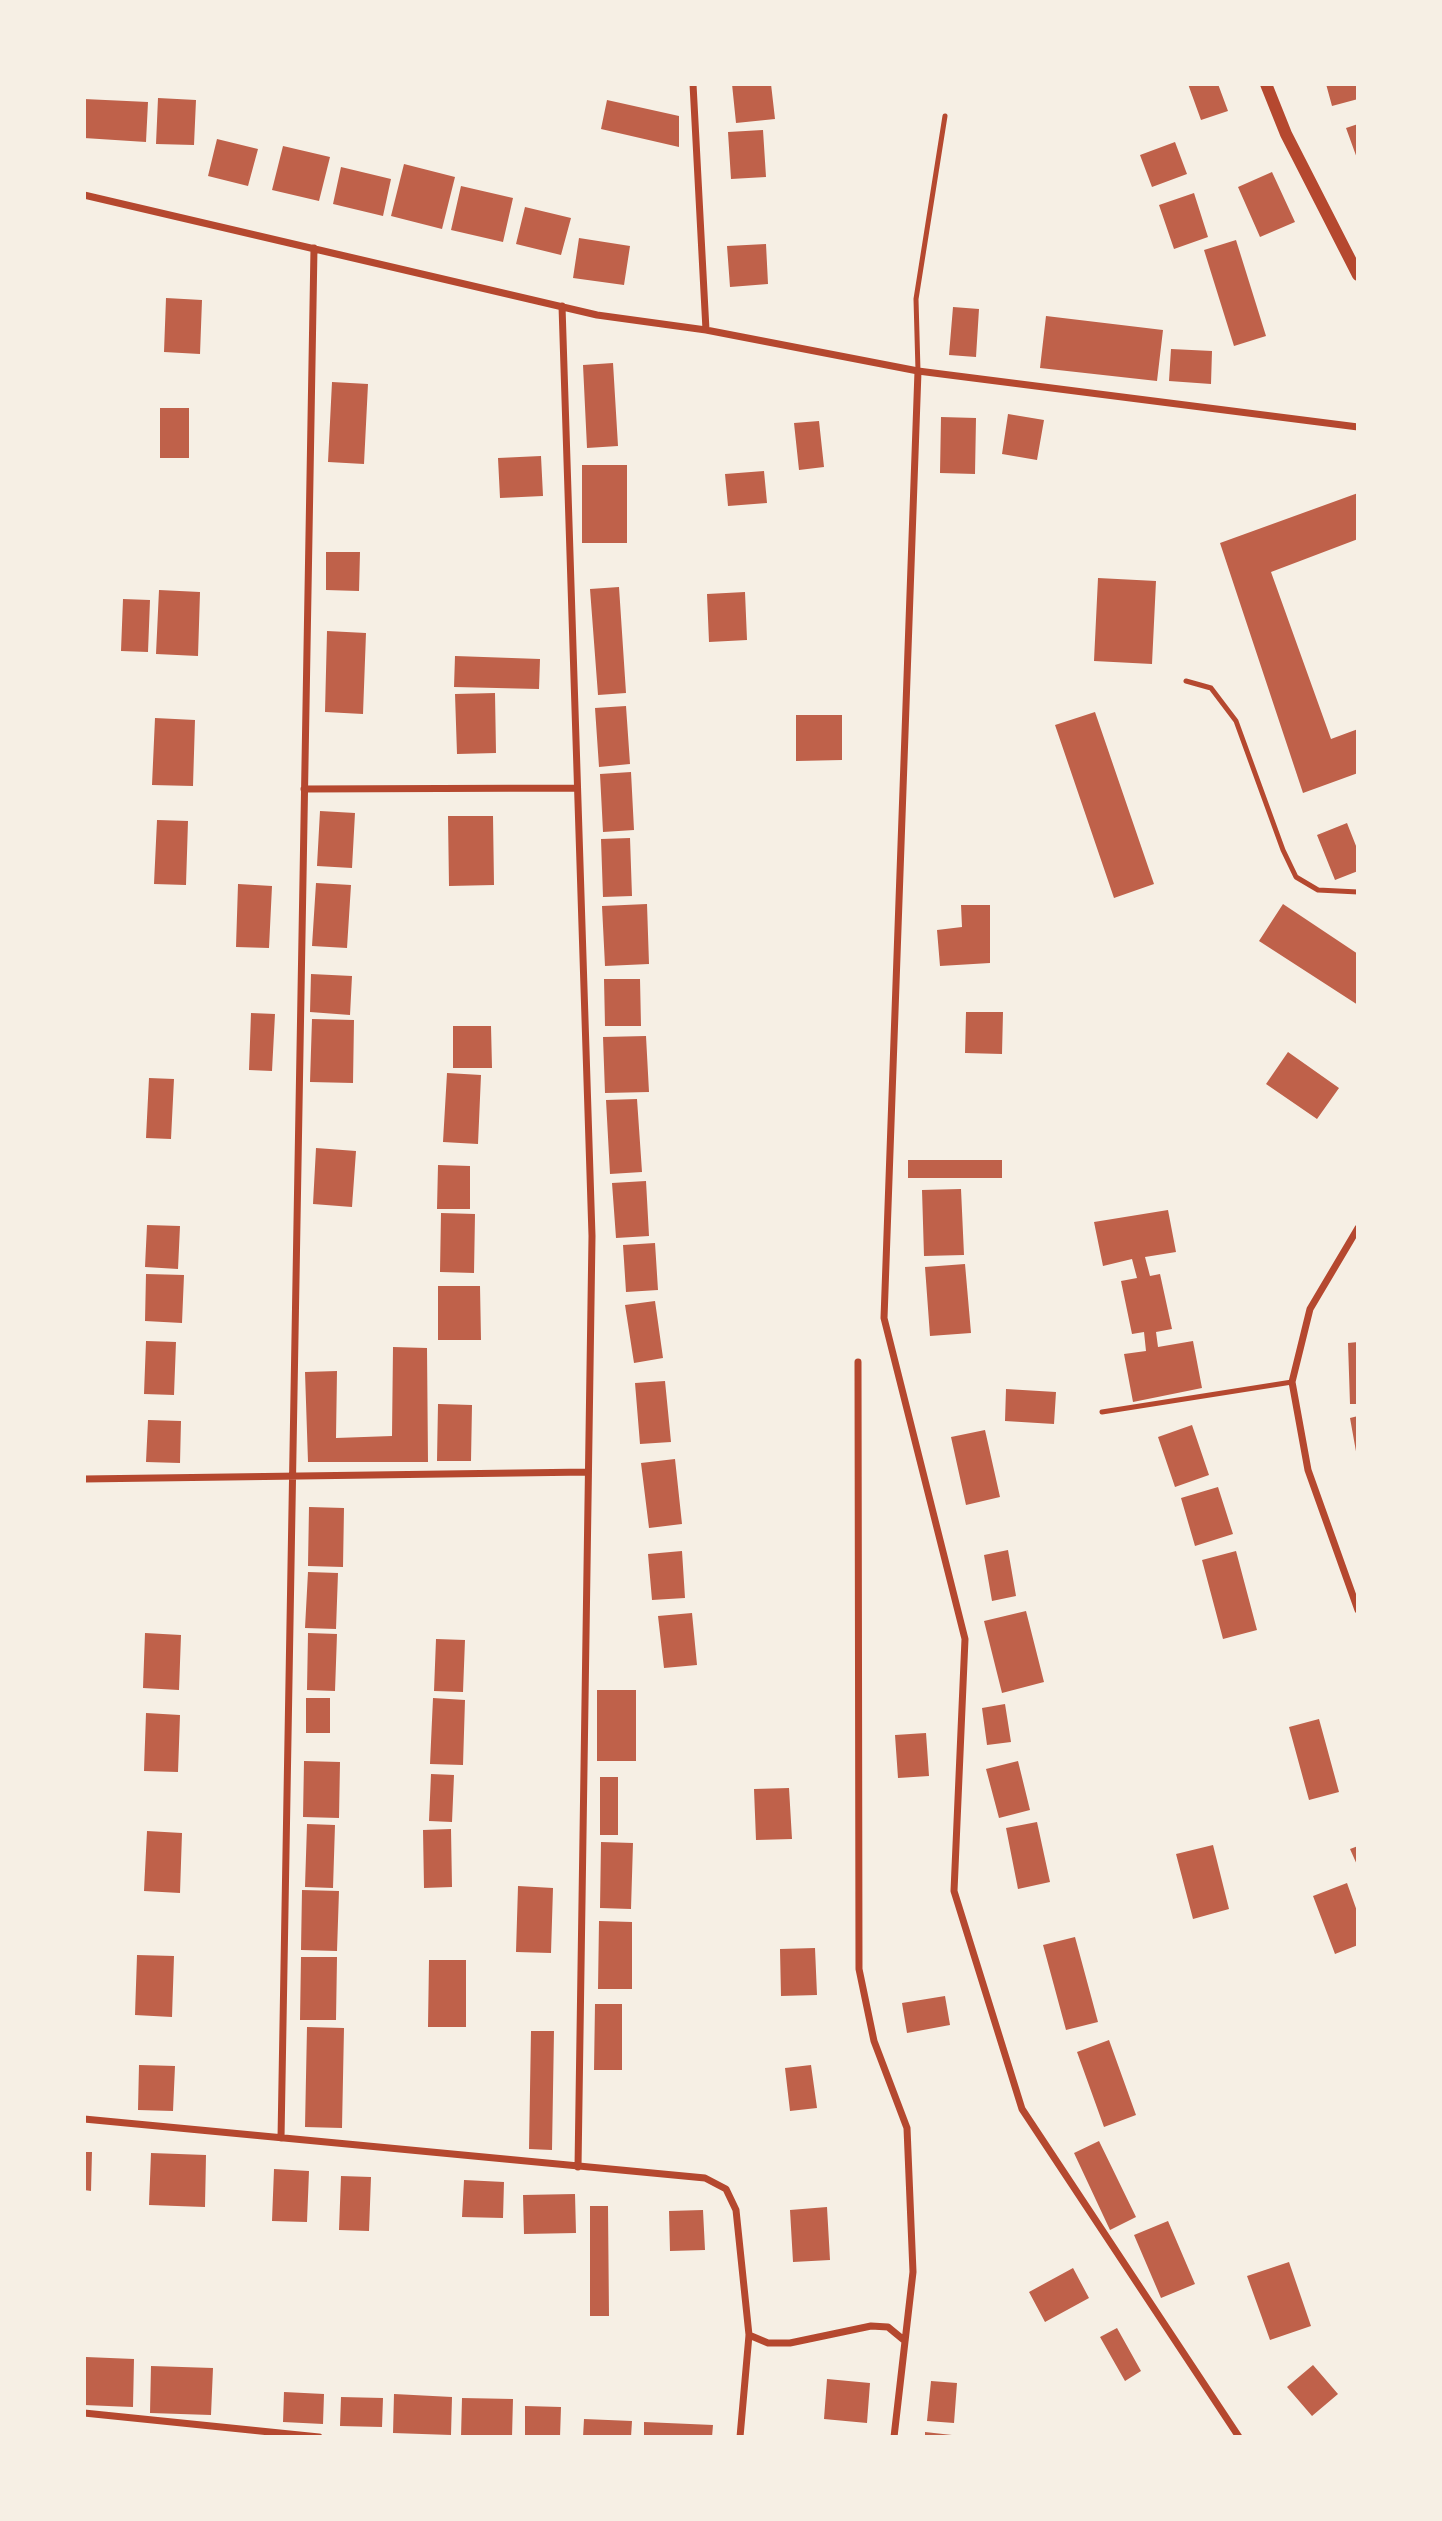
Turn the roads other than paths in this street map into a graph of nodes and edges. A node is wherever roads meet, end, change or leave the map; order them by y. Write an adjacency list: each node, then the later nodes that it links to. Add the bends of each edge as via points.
1 (693, 84): 8 (street)
2 (1266, 84): 6 (street, via 1286,134)
3 (945, 116): 9 (lane, via 916,299)
4 (84, 195): 5 (street)
5 (314, 248): 7 (street); 12 (street)
6 (1358, 275)
7 (562, 306): 8 (street); 13 (street)
8 (706, 330): 9 (street)
9 (918, 371): 10 (street); 32 (street, via 884,1318 965,1639 954,1891 1022,2109)
10 (1358, 427)
11 (1186, 681): 14 (lane, via 1211,688 1236,721 1296,877 1318,890)
12 (304, 789): 13 (street); 20 (street)
13 (577, 789): 19 (street, via 592,1236)
14 (1358, 892)
15 (1358, 1228): 17 (street, via 1310,1309)
16 (858, 1362): 27 (street, via 859,1969 874,2041 907,2128 913,2272)
17 (1292, 1382): 18 (lane); 22 (street, via 1308,1470)
18 (1102, 1412)
19 (588, 1472): 20 (street); 25 (street)
20 (292, 1476): 21 (street); 24 (street)
21 (84, 1479)
22 (1358, 1610)
23 (84, 2119): 24 (street)
24 (281, 2138): 25 (street)
25 (578, 2167): 26 (street, via 705,2178 726,2189 736,2210)
26 (749, 2335): 27 (street, via 768,2343 790,2343 871,2326 888,2327); 30 (street)
27 (905, 2341): 31 (street)
28 (84, 2413): 29 (street)
29 (318, 2437)
30 (740, 2437)
31 (894, 2437)
32 (1239, 2437)

